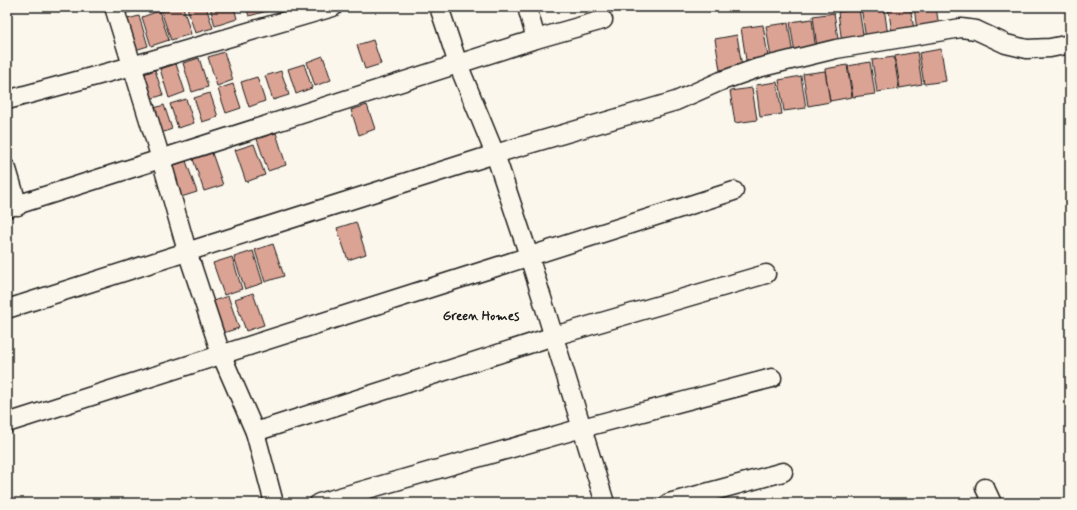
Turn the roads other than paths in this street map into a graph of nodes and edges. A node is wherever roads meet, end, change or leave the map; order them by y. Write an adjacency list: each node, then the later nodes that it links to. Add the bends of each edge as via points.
1 (114, 7): 9 (street)
2 (334, 7): 9 (street)
3 (439, 7): 8 (street)
4 (527, 7): 6 (street)
5 (603, 20): 6 (street)
6 (536, 39): 8 (street)
7 (1070, 44): 11 (street, via 1027,49 1006,44 976,30 961,28 836,49 758,68 676,101)
8 (458, 64): 11 (street); 12 (street)
9 (132, 66): 10 (street); 12 (street)
10 (7, 100)
11 (495, 154): 16 (street); 17 (street)
12 (161, 159): 15 (street); 16 (street)
13 (7, 169): 15 (street)
14 (734, 191): 17 (street)
15 (13, 207)
16 (187, 251): 19 (street); 21 (street)
17 (529, 256): 20 (street); 21 (street)
18 (766, 274): 20 (street)
19 (7, 308)
20 (554, 336): 24 (street); 25 (street)
21 (221, 354): 23 (street); 25 (street)
22 (772, 378): 24 (street)
23 (7, 423)
24 (582, 428): 28 (street); 29 (street)
25 (254, 432): 27 (street)
26 (783, 472): 30 (street)
27 (274, 503)
28 (319, 503)
29 (605, 503)
30 (669, 503)

